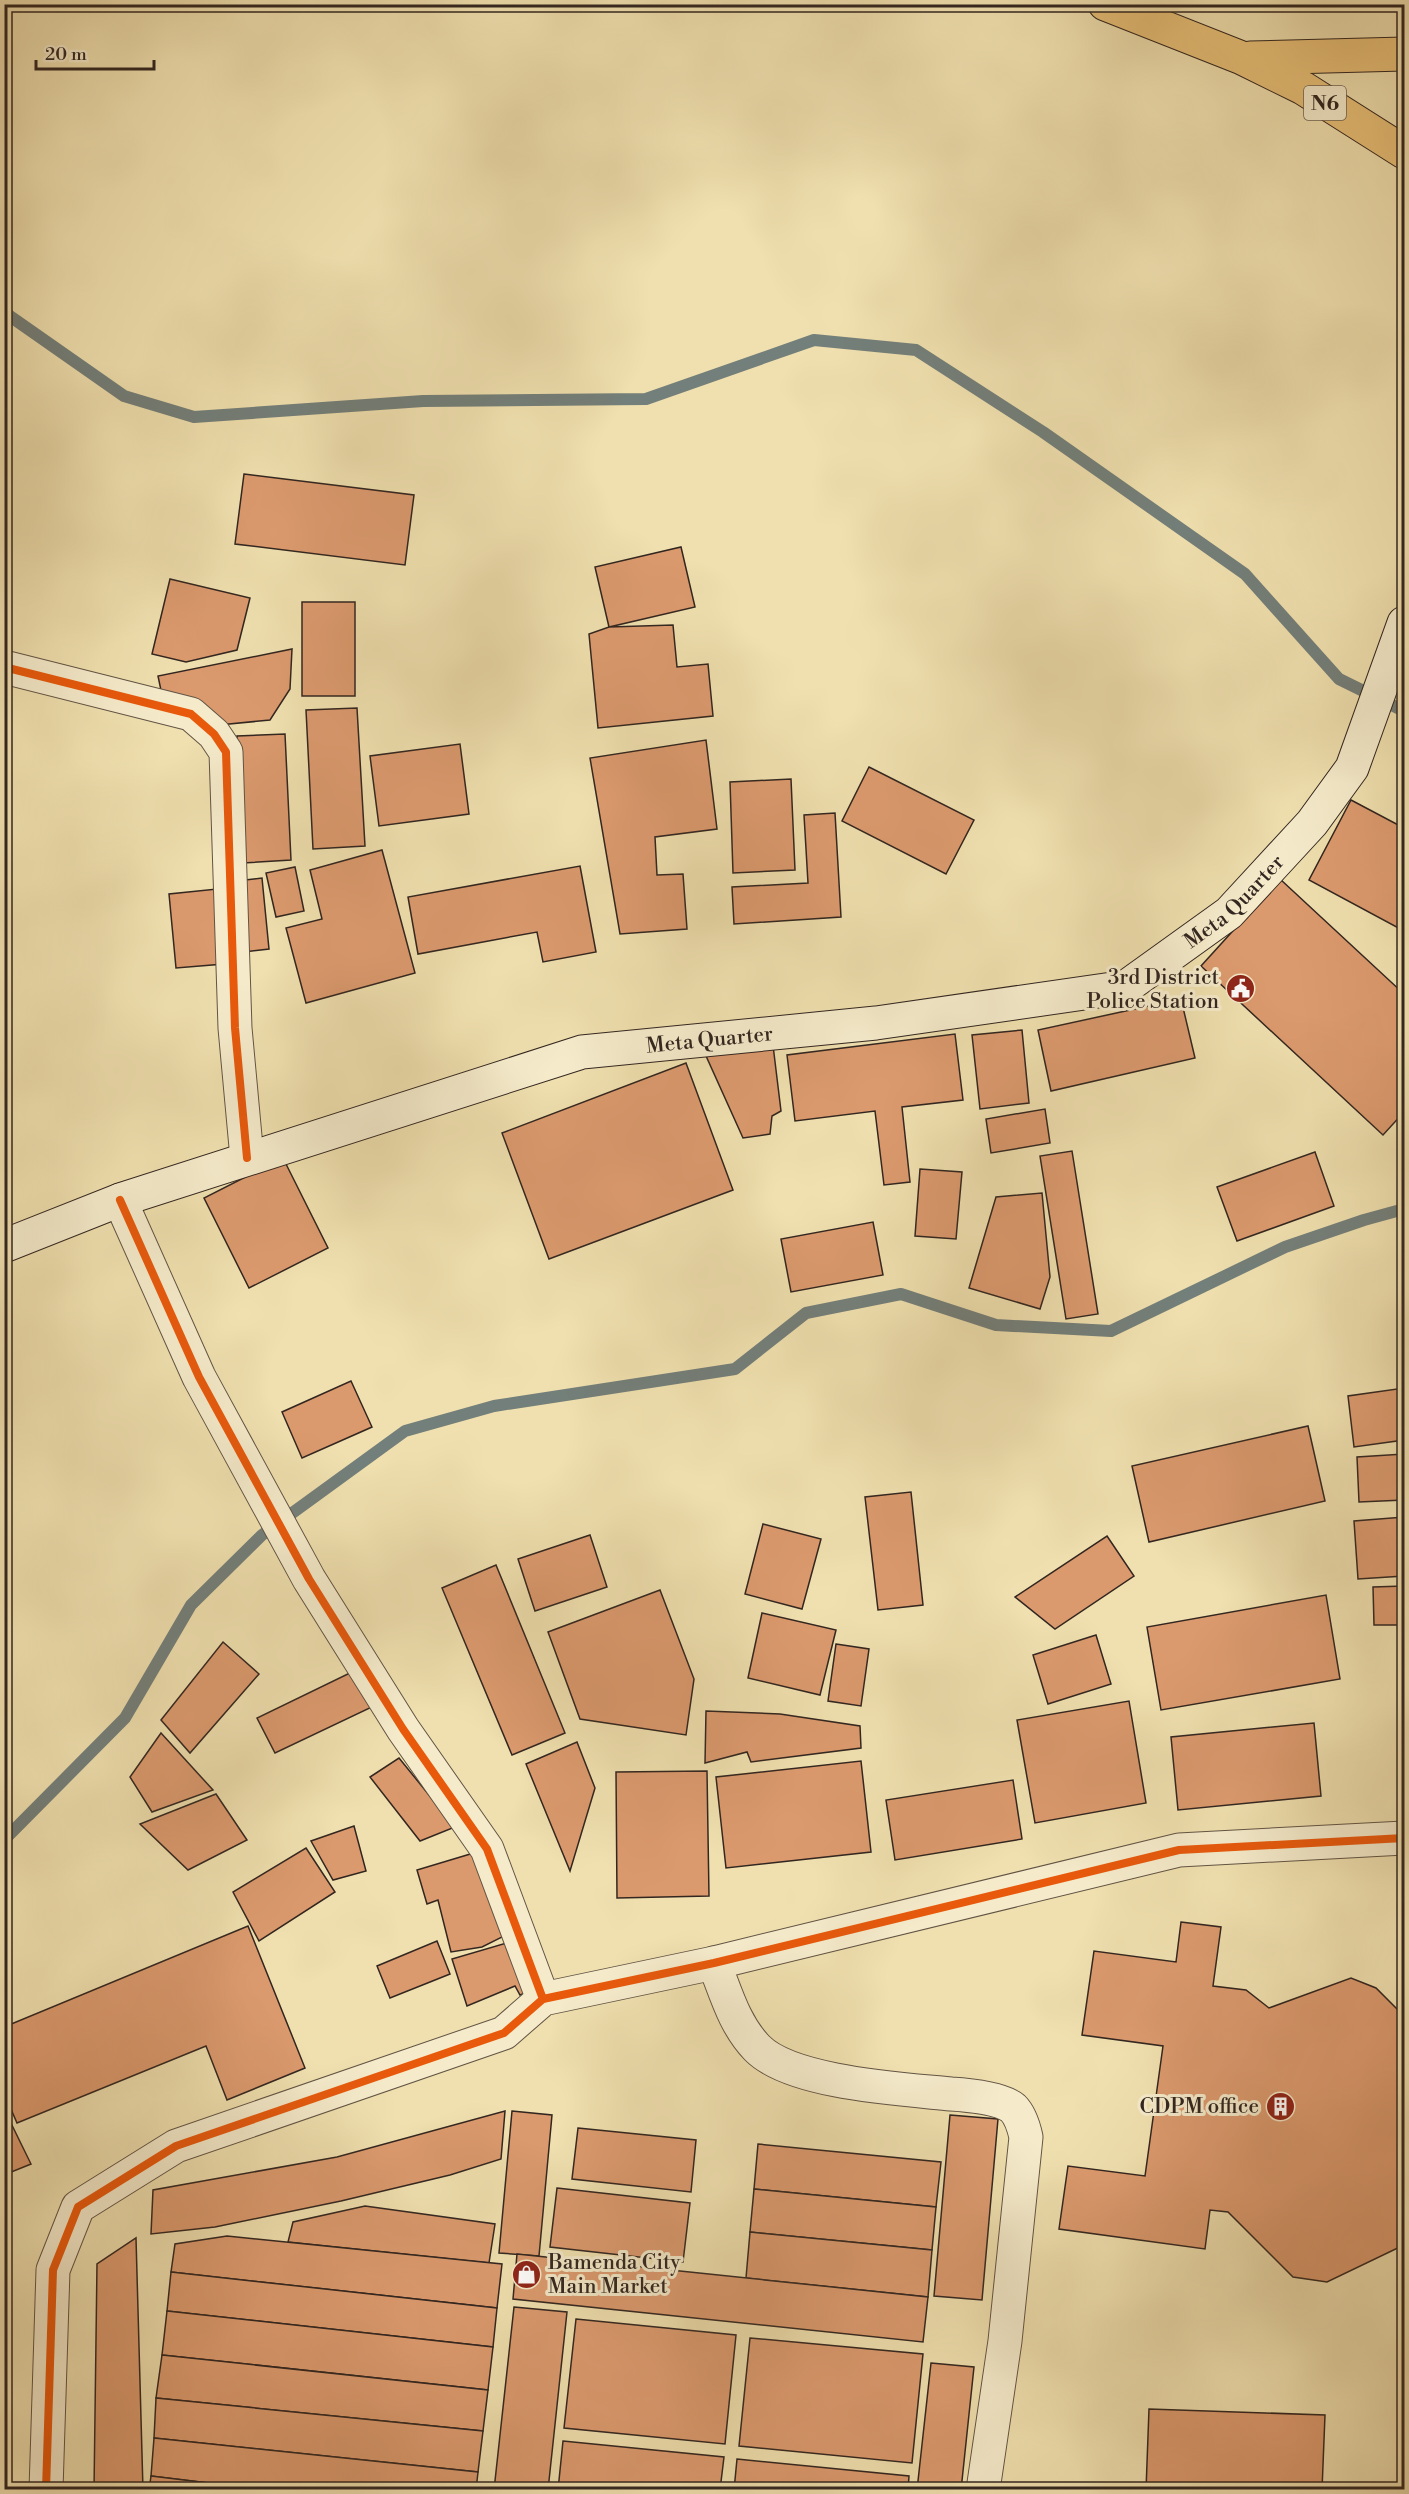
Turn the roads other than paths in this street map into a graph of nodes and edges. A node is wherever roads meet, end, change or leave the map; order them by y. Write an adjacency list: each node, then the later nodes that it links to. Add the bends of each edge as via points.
1 (1105, 4): 3 (highway, N6)
2 (1404, 54): 3 (highway, N6)
3 (1242, 58): 4 (highway, N6, via 1304,88)
4 (1404, 152)
5 (1404, 623): 7 (street, Meta Quarter, via 1352,768 1312,823 1229,913 1126,987 876,1023 582,1052)
6 (4, 667): 7 (street, via 191,714 214,734 226,752 235,1028)
7 (247, 1158): 8 (street, Meta Quarter)
8 (120, 1200): 9 (street, Meta Quarter); 12 (street, via 199,1377 309,1579 403,1729 486,1849)
9 (4, 1246)
10 (1404, 1838): 11 (street, via 1179,1850)
11 (714, 1963): 12 (street); 14 (street, via 738,2025 759,2050 789,2068 855,2083 979,2097 1013,2108 1022,2122 1026,2137 1005,2341)
12 (543, 1999): 13 (street, via 504,2033 176,2146 78,2207 53,2270)
13 (46, 2490)
14 (983, 2490)

